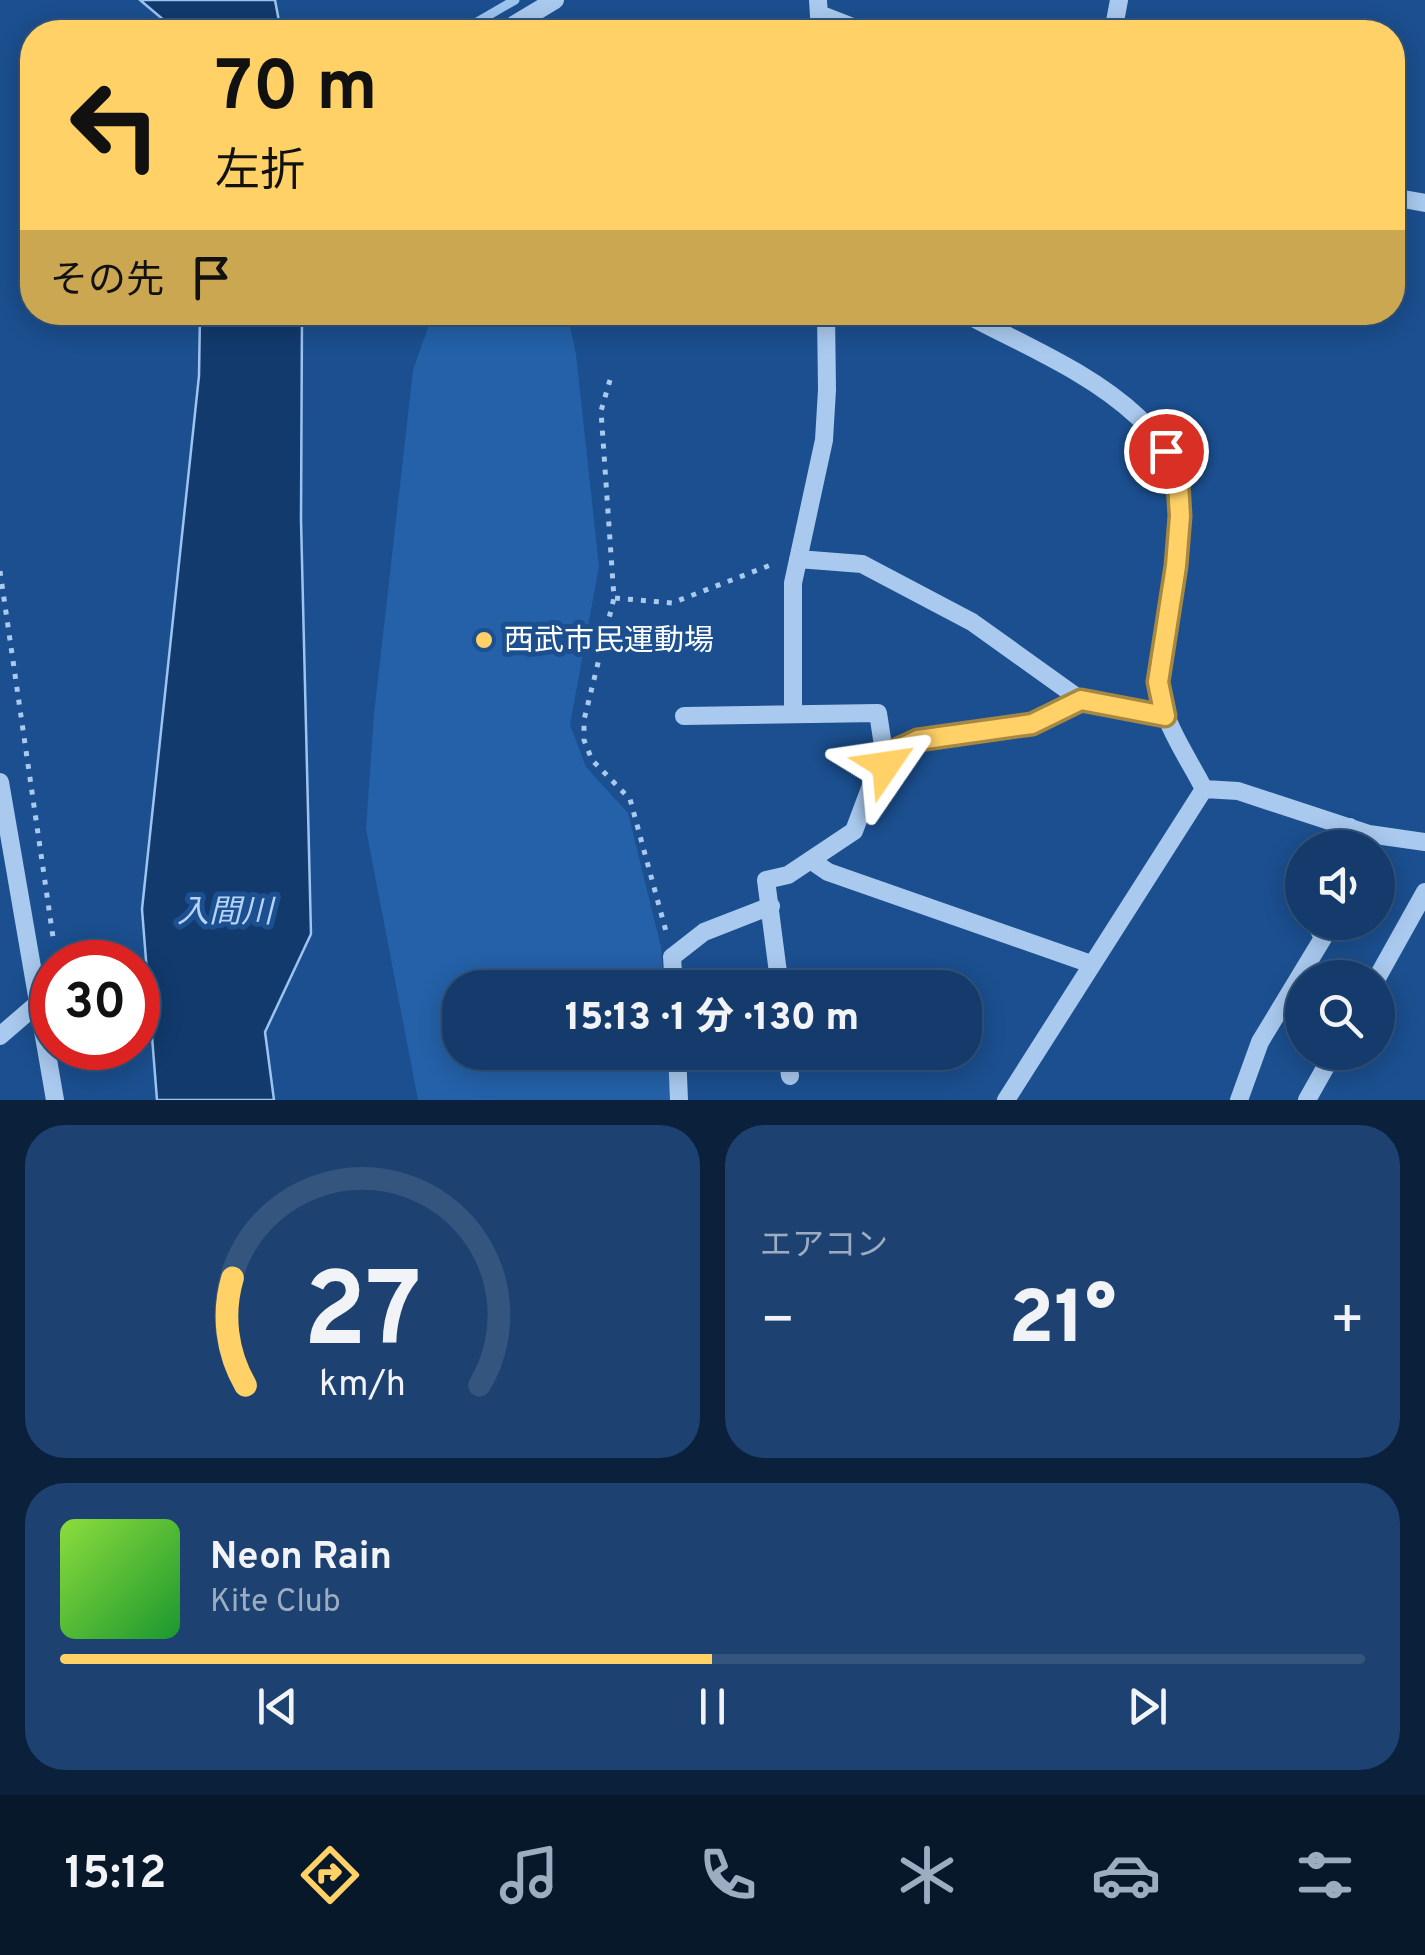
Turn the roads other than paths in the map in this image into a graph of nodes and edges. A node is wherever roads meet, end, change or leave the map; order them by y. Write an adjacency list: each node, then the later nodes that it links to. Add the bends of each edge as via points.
1 (555, 0): 2 (street)
2 (522, 20)
3 (826, 325): 5 (street, via 824,440)
4 (986, 325): 9 (street, via 1089,380 1140,418 1166,451 1180,516 1158,682)
5 (798, 559): 6 (street, via 862,564 972,622); 7 (street)
6 (1081, 700): 9 (street); 10 (street, via 1032,724 918,740 896,750)
7 (793, 713): 8 (street); 10 (street, via 878,713)
8 (684, 716)
9 (1165, 716): 12 (street)
10 (886, 765): 16 (street, via 854,832)
11 (0, 782): 21 (street)
12 (1204, 789): 13 (street, via 1238,790); 22 (street)
13 (1350, 827): 14 (street); 15 (street)
14 (1348, 830)
15 (1425, 842)
16 (812, 861): 18 (street, via 766,880); 22 (street)
17 (1425, 892): 20 (street)
18 (771, 906): 23 (street, via 704,932 672,957); 24 (street)
19 (1322, 940): 32 (street, via 1260,1042)
20 (1387, 960)
21 (30, 962)
22 (1092, 964): 35 (street)
23 (673, 970)
24 (778, 970)
25 (30, 1010): 26 (street)
26 (0, 1036)
27 (49, 1070): 33 (street)
28 (678, 1070): 34 (street)
29 (789, 1070): 31 (street)
30 (1324, 1070): 36 (street)
31 (790, 1076)
32 (1241, 1099)
33 (55, 1100)
34 (679, 1100)
35 (1006, 1100)
36 (1306, 1100)

